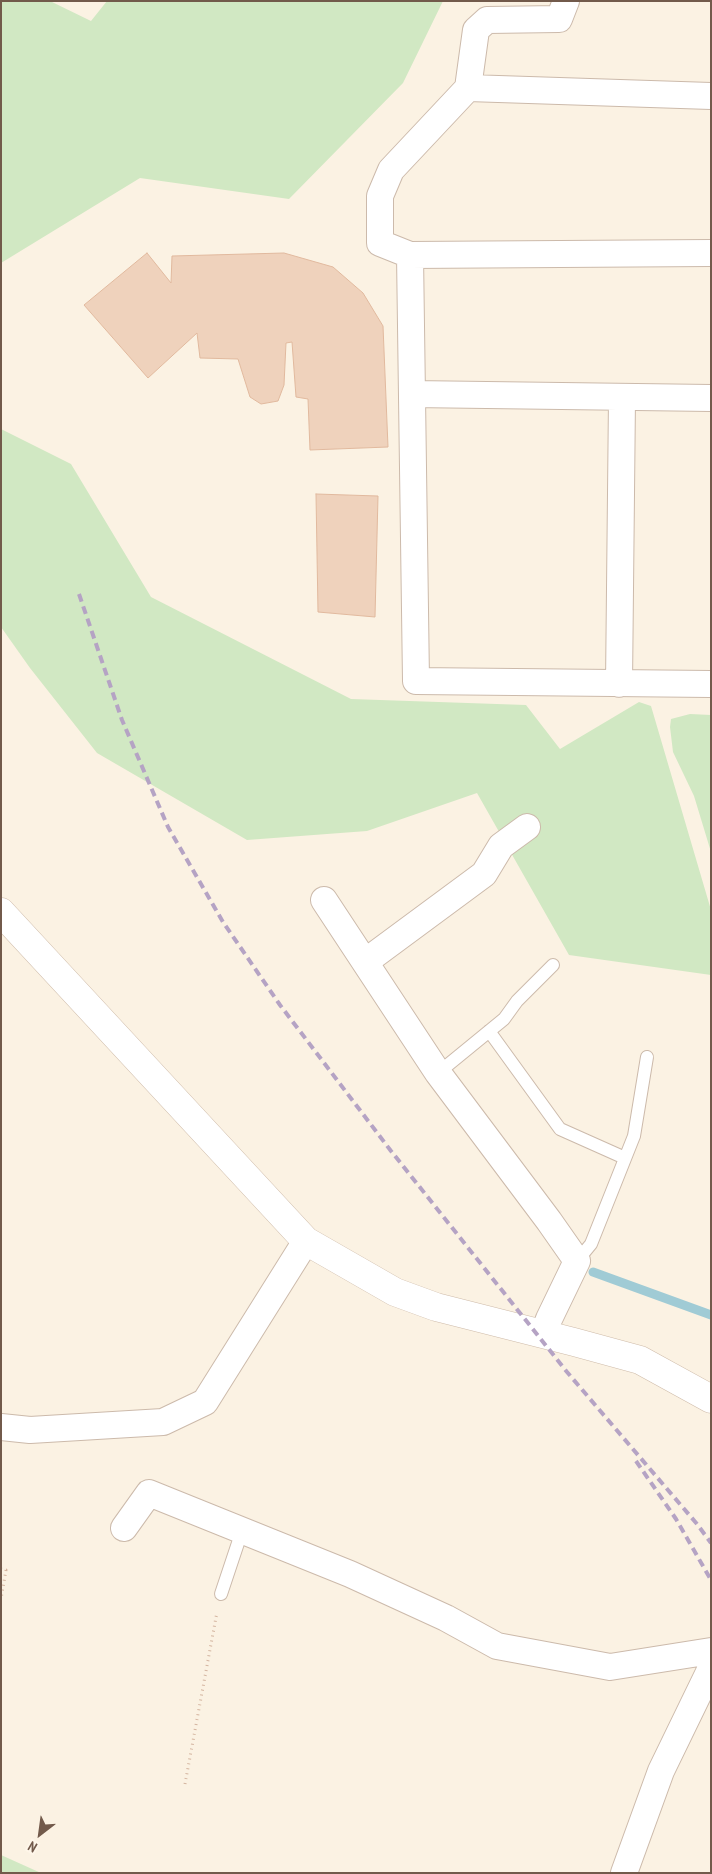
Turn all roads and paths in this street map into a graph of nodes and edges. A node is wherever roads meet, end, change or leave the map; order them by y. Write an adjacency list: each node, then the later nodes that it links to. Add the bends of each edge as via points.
1 (566, 1): 2 (street, via 559,19 487,20 476,30)
2 (468, 88): 3 (street); 5 (street, via 391,170 380,196 380,243)
3 (711, 96)
4 (711, 253): 5 (street)
5 (410, 255): 6 (street)
6 (412, 394): 7 (street); 9 (street, via 416,681)
7 (622, 398): 8 (street); 9 (street)
8 (711, 398)
9 (619, 684): 10 (street)
10 (711, 684)
11 (527, 827): 14 (street, via 501,846 484,874)
12 (324, 900): 14 (street)
13 (1, 912): 20 (street)
14 (365, 962): 18 (street)
15 (553, 965): 16 (lane)
16 (489, 1031): 18 (lane); 19 (lane, via 560,1129)
17 (647, 1058): 19 (lane, via 634,1136)
18 (438, 1073): 21 (street)
19 (625, 1158): 21 (lane, via 591,1244)
20 (306, 1241): 22 (street, via 395,1292 436,1307); 24 (street, via 205,1402 163,1422 30,1430)
21 (577, 1261): 22 (street)
22 (544, 1334): 23 (street, via 640,1360)
23 (711, 1399)
24 (1, 1428)
25 (124, 1528): 26 (street, via 149,1493)
26 (242, 1531): 28 (lane); 30 (street, via 350,1574 446,1618 497,1646 610,1667)
27 (1, 1569): 29 (path, via 6,1570)
28 (221, 1594): 32 (path)
29 (1, 1599)
30 (711, 1651)
31 (711, 1668): 33 (street, via 661,1771)
32 (185, 1784)
33 (624, 1873)

